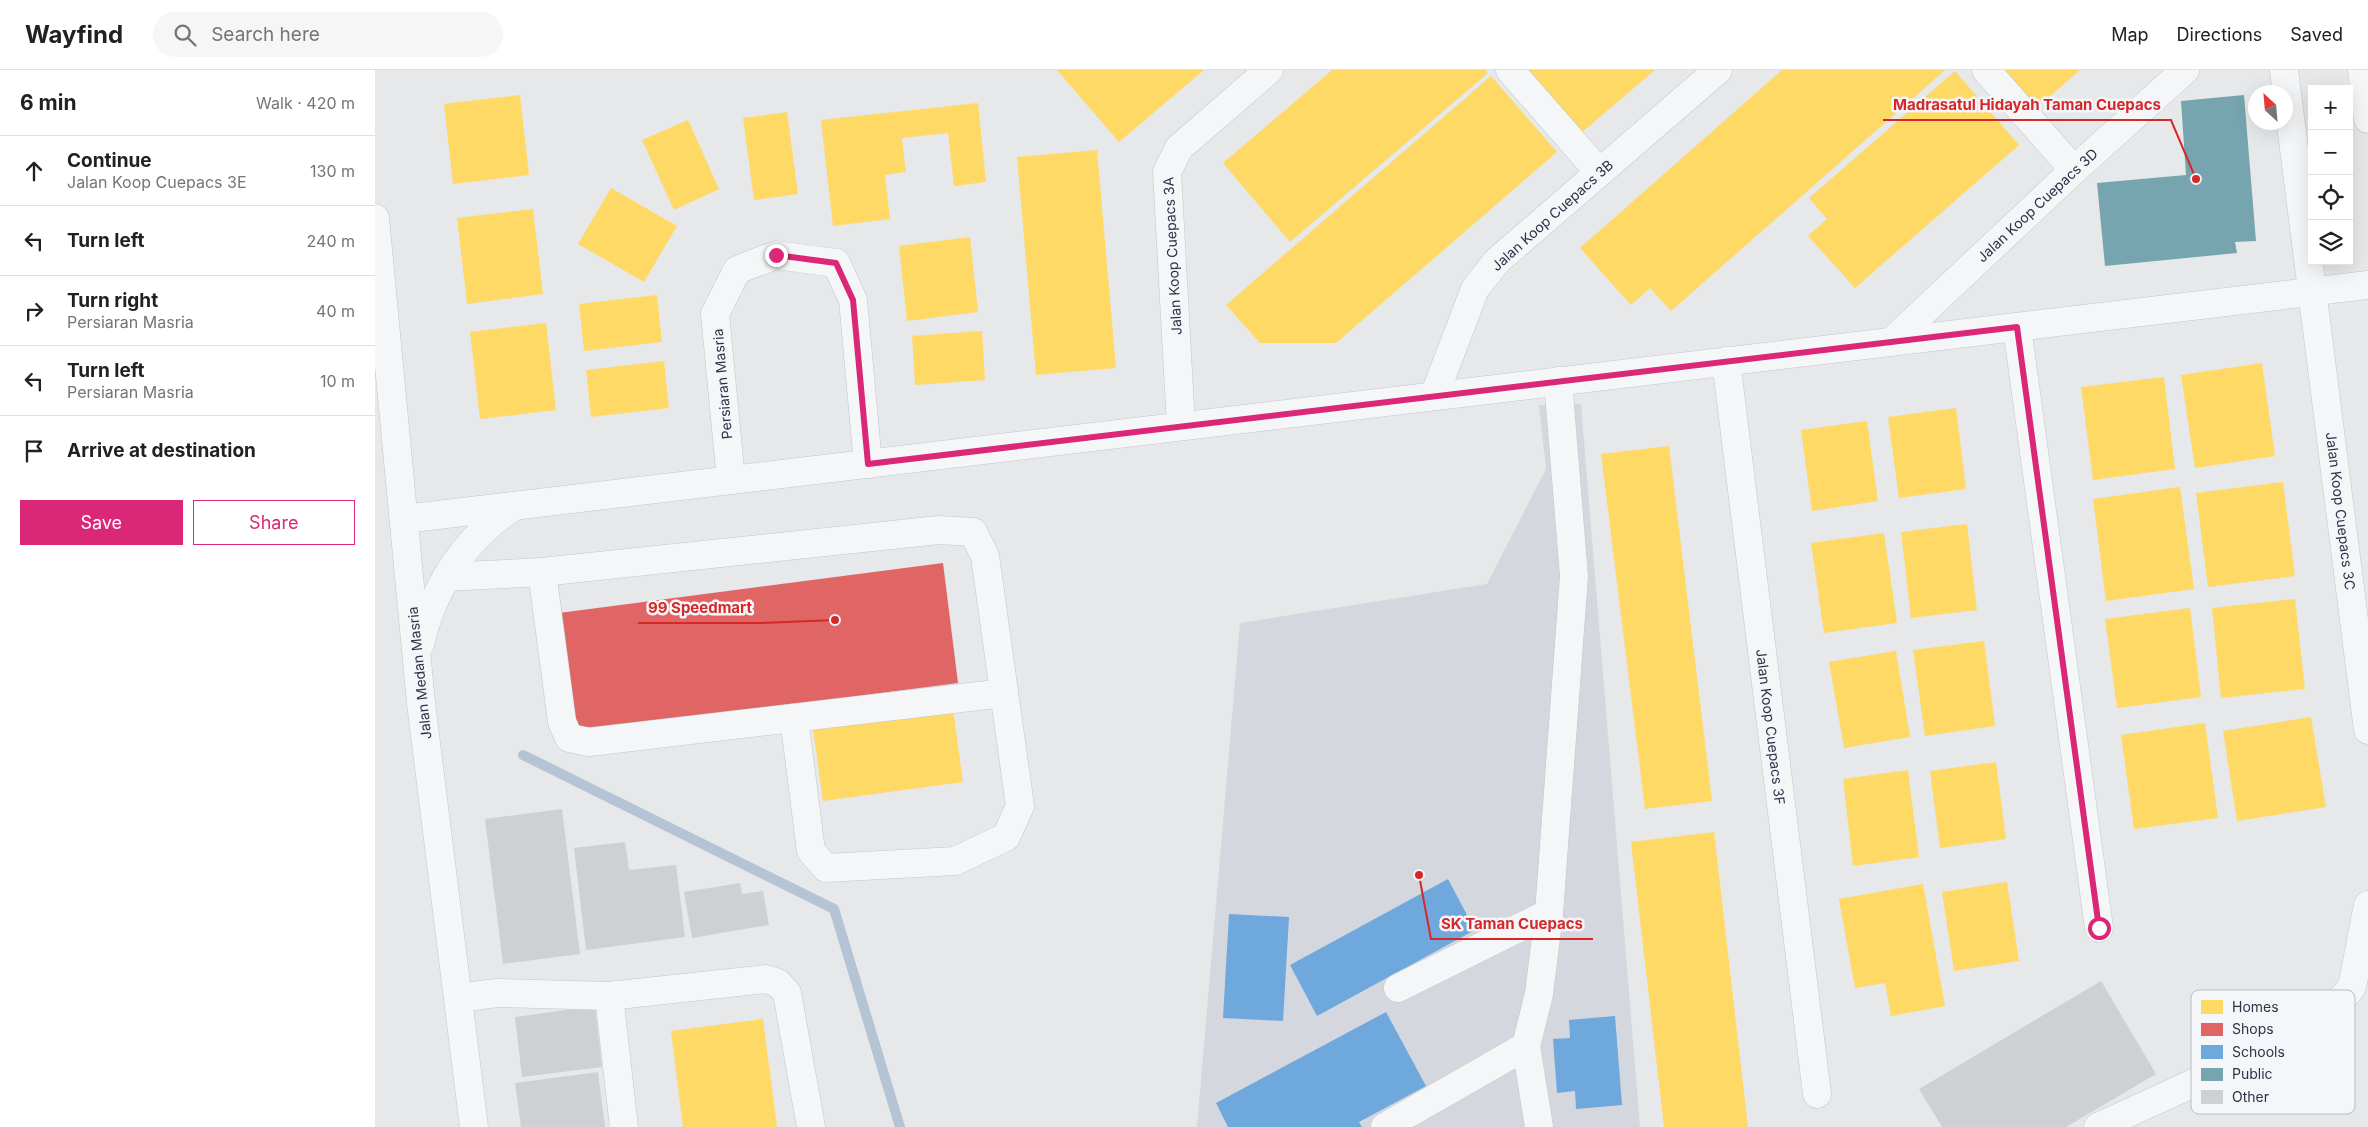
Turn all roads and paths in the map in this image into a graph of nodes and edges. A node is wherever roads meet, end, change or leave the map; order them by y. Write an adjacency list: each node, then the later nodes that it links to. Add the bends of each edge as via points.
1 (1269, 70): 19 (street, Jalan Koop Cuepacs 3A, via 1179,148 1167,172)
2 (1510, 70): 10 (street)
3 (1718, 70): 10 (street, Jalan Koop Cuepacs 3B)
4 (1986, 70): 9 (street)
5 (2185, 70): 9 (street, Jalan Koop Cuepacs 3D)
6 (2284, 70): 13 (street, Jalan Koop Cuepacs 3C)
7 (2362, 70): 8 (street)
8 (2368, 119)
9 (2073, 170): 15 (street, Jalan Koop Cuepacs 3D)
10 (1599, 172): 18 (street, Jalan Koop Cuepacs 3B, via 1497,260 1475,289)
11 (375, 218): 23 (street, Jalan Medan Masria)
12 (2368, 285): 13 (street)
13 (2314, 291): 14 (street); 29 (street, Jalan Koop Cuepacs 3C)
14 (2017, 327): 15 (street); 32 (street)
15 (1891, 342): 16 (street)
16 (1726, 361): 17 (street); 39 (street, Jalan Koop Cuepacs 3F)
17 (1558, 381): 18 (street); 31 (street, via 1574,576)
18 (1435, 396): 19 (street)
19 (1181, 426): 20 (street)
20 (868, 464): 21 (street); 21 (street, Persiaran Masria, via 853,300 836,263 776,255 737,270 715,314)
21 (731, 480): 22 (street)
22 (517, 505): 23 (street); 25 (street, via 482,532)
23 (404, 519): 26 (street, Jalan Medan Masria)
24 (543, 572): 25 (street); 27 (street, via 939,530 973,532 985,556); 28 (street, via 562,722 569,738 589,742)
25 (446, 577): 26 (street, via 423,631)
26 (417, 659): 36 (street, Jalan Medan Masria)
27 (1004, 693): 28 (street); 28 (street, via 1020,806 1005,837 955,861 826,868 811,851)
28 (794, 718)
29 (2368, 730)
30 (2368, 905): 34 (street)
31 (1549, 912): 33 (street); 37 (street, via 1539,994)
32 (2099, 928)
33 (1398, 988)
34 (2349, 990)
35 (609, 996): 36 (street, via 497,993); 41 (street); 42 (street, via 766,979 778,983 787,993)
36 (458, 998): 40 (street, Jalan Medan Masria)
37 (1526, 1046): 43 (street); 44 (street)
38 (2191, 1084): 45 (street)
39 (1817, 1094)
40 (474, 1127)
41 (624, 1127)
42 (811, 1127)
43 (1385, 1127)
44 (1539, 1127)
45 (2097, 1127)

